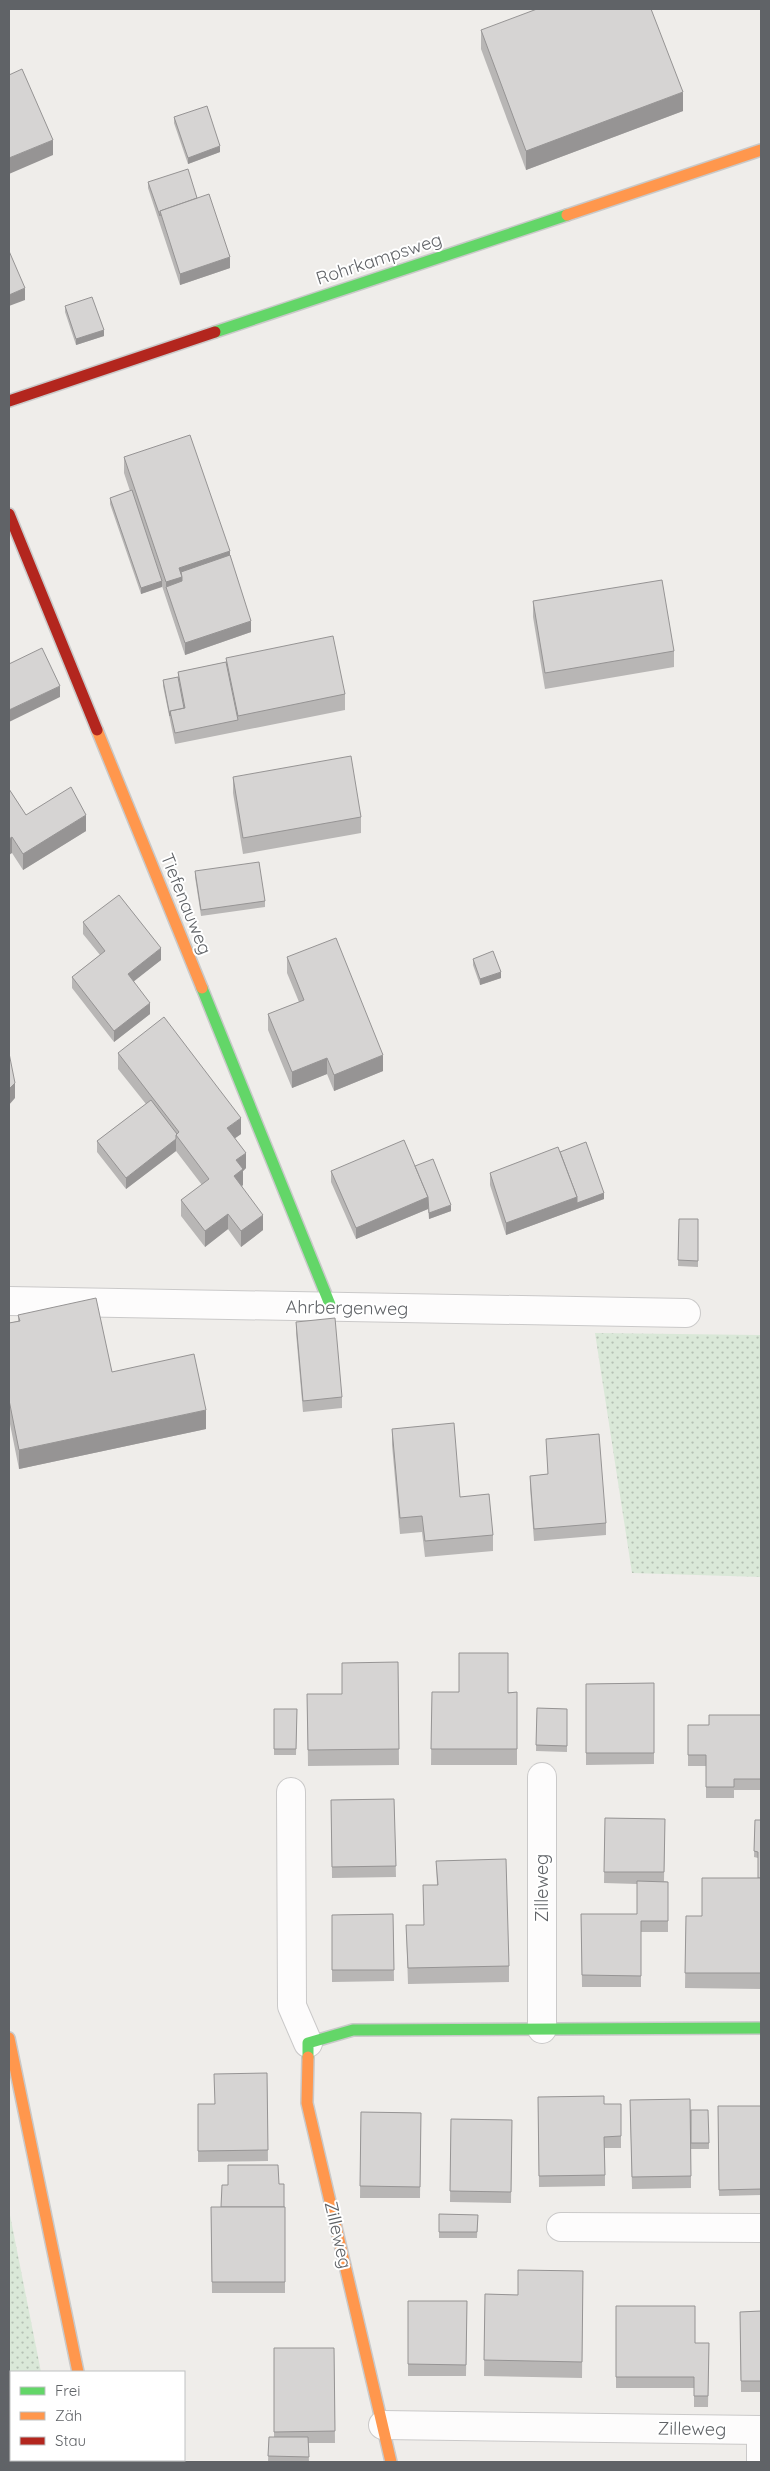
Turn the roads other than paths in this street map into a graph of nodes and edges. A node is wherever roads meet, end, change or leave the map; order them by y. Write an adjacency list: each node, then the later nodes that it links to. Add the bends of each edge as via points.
1 (761, 150): 2 (street, Rohrkampsweg)
2 (9, 401)
3 (9, 514): 5 (street, Tiefenauweg)
4 (9, 1301): 5 (street, Ahrbergenweg)
5 (331, 1307): 6 (street, Ahrbergenweg)
6 (686, 1313)
7 (542, 1777): 10 (street, Zilleweg)
8 (290, 1792): 12 (street, Zilleweg, via 292,2006)
9 (761, 2028): 10 (street)
10 (542, 2029): 12 (street, via 353,2030)
11 (9, 2038): 15 (street)
12 (308, 2043): 16 (street, Zilleweg, via 307,2102)
13 (561, 2227): 14 (street)
14 (761, 2228)
15 (78, 2371)
16 (383, 2426): 17 (street, Zilleweg); 19 (street, Zilleweg)
17 (761, 2430)
18 (761, 2441): 20 (street)
19 (391, 2462)
20 (761, 2462)

